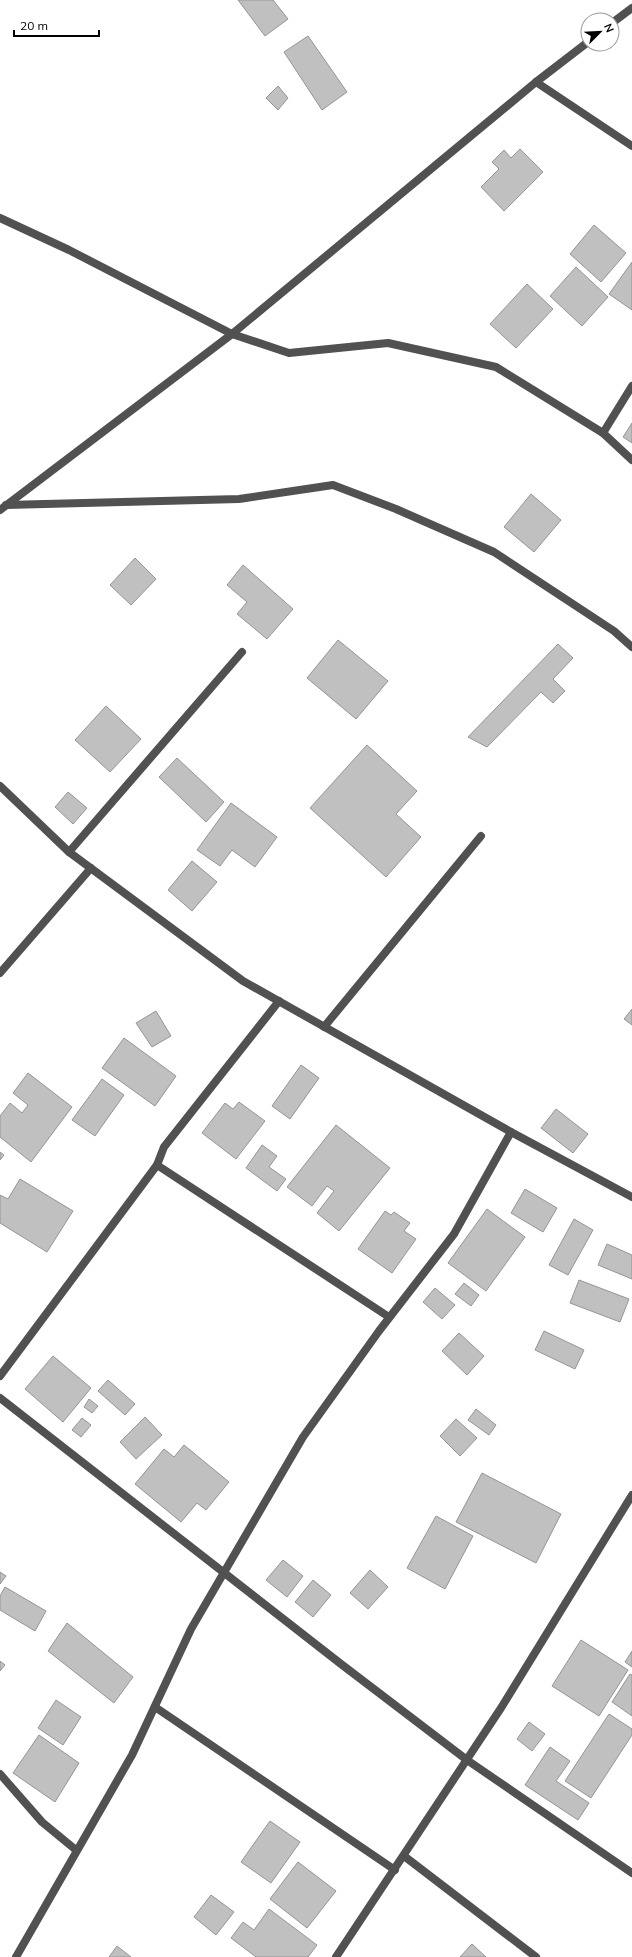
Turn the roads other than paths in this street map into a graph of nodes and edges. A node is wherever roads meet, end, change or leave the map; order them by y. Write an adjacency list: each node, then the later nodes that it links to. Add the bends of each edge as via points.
1 (632, 8): 2 (street)
2 (620, 17)
3 (580, 48): 4 (street)
4 (536, 82): 5 (street); 7 (street)
5 (632, 146)
6 (0, 218): 7 (street)
7 (232, 334): 9 (street, via 289,353 388,344 496,367); 11 (street)
8 (632, 386): 9 (street)
9 (603, 434): 10 (street)
10 (632, 460)
11 (3, 508): 12 (street, via 239,499 333,485 396,509 494,552 614,631)
12 (632, 647)
13 (242, 652): 16 (street)
14 (0, 786): 16 (street)
15 (481, 836): 20 (street)
16 (69, 852): 17 (street)
17 (91, 868): 18 (street); 19 (street, via 244,981)
18 (0, 973)
19 (279, 1001): 20 (street); 22 (street, via 164,1147)
20 (324, 1027): 21 (street)
21 (511, 1132): 23 (street); 24 (street, via 454,1234)
22 (157, 1165): 24 (street); 25 (street)
23 (632, 1197)
24 (389, 1317): 28 (street, via 303,1437)
25 (0, 1376)
26 (0, 1398): 28 (street)
27 (632, 1497): 30 (street)
28 (224, 1572): 29 (street, via 191,1629); 30 (street)
29 (154, 1706): 32 (street, via 132,1754); 34 (street)
30 (467, 1760): 33 (street); 35 (street)
31 (0, 1774): 32 (street, via 42,1822)
32 (76, 1850): 36 (street)
33 (404, 1856): 34 (street); 38 (street)
34 (395, 1870): 37 (street)
35 (632, 1873)
36 (16, 1957)
37 (336, 1957)
38 (536, 1957)

